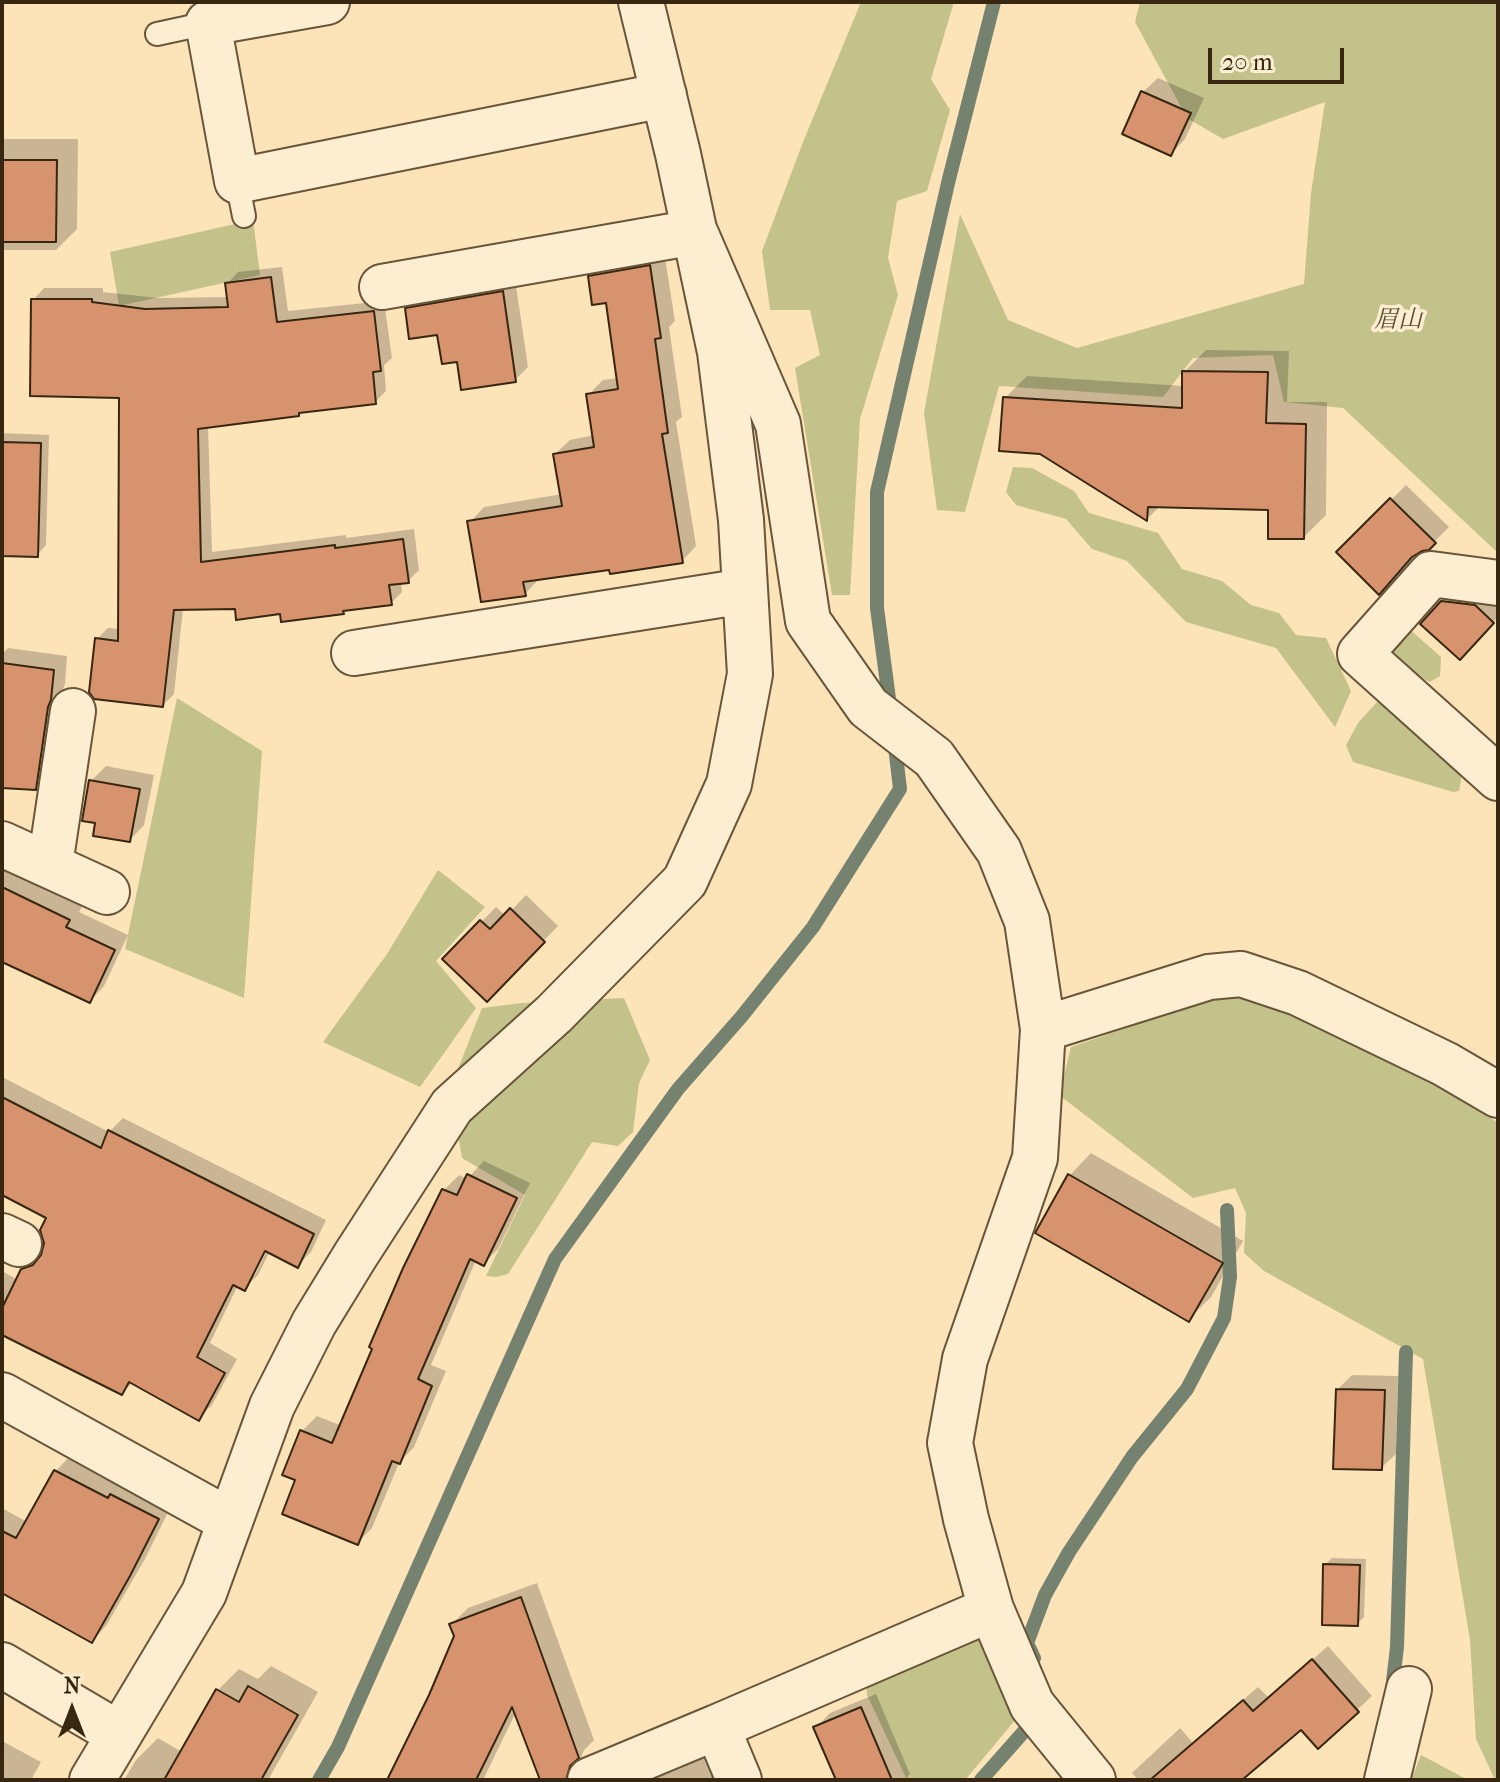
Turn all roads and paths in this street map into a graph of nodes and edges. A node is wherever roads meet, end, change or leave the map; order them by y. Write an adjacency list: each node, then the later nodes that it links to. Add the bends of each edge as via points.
1 (327, 2): 3 (street)
2 (641, 2): 5 (street)
3 (208, 23): 4 (lane); 5 (street, via 240,198)
4 (157, 34)
5 (664, 95): 6 (street)
6 (695, 232): 7 (street); 9 (street, via 720,352); 16 (street, via 778,424 808,621 868,707 934,758 999,851 1027,921)
7 (382, 287)
8 (1498, 583): 12 (street, via 1431,574 1360,654)
9 (745, 591): 10 (street); 19 (street, via 750,674 729,784 685,881 554,1014 452,1106 314,1323 272,1406)
10 (354, 653)
11 (73, 711): 14 (street)
12 (1498, 778)
13 (2, 844): 14 (street)
14 (50, 865): 15 (street)
15 (107, 892)
16 (1043, 1029): 17 (street, via 1209,977 1241,974 1298,993); 20 (street, via 1035,1158 965,1359 950,1443)
17 (1498, 1095)
18 (2, 1395): 19 (street)
19 (230, 1521): 24 (street, via 204,1593)
20 (991, 1609): 23 (street); 28 (street, via 1032,1705)
21 (2, 1665): 24 (street)
22 (1409, 1689): 29 (street)
23 (717, 1727): 26 (street); 27 (street)
24 (119, 1734): 25 (street)
25 (92, 1780)
26 (590, 1780)
27 (739, 1780)
28 (1093, 1780)
29 (1387, 1780)

